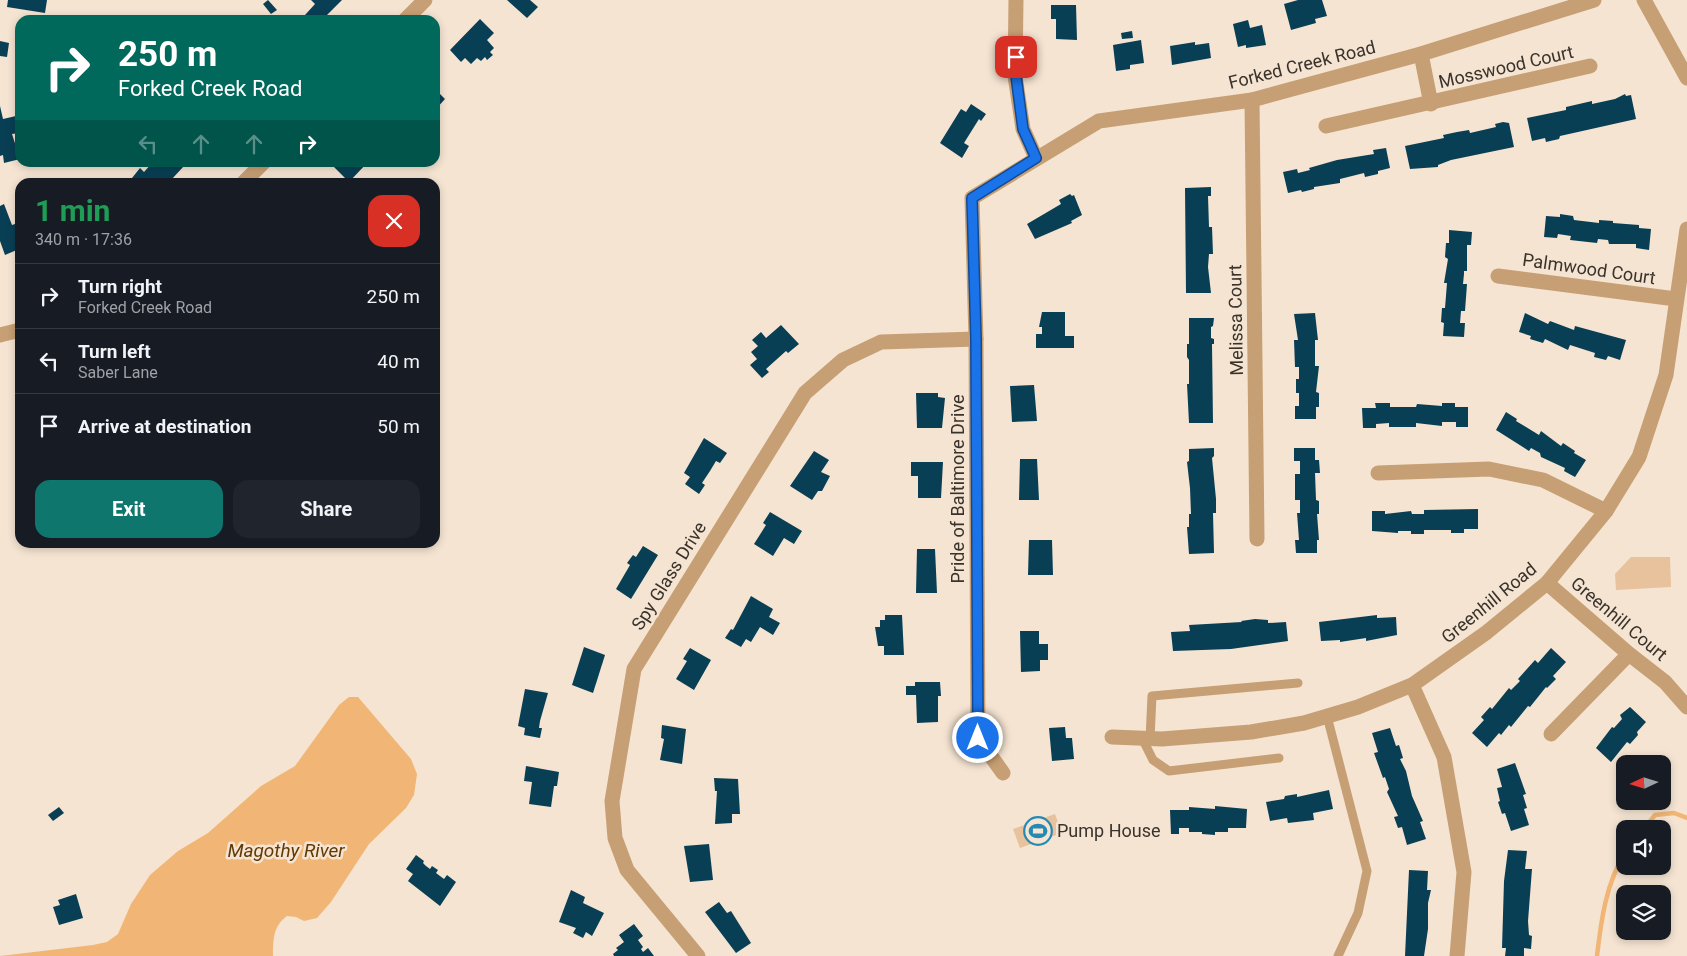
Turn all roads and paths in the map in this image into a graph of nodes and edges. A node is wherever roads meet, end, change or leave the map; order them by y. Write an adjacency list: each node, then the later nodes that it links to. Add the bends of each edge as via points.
1 (425, 0): 5 (street)
2 (1016, 0): 12 (street, via 1017,85 1023,129)
3 (1594, 0): 6 (street, Forked Creek Road)
4 (1644, 0): 8 (street)
5 (410, 15)
6 (1421, 54): 9 (street, Forked Creek Road); 10 (street, Mosswood Court)
7 (1590, 66): 10 (street, Mosswood Court)
8 (1687, 78)
9 (1252, 100): 12 (street, Forked Creek Road, via 1099,121); 24 (street, Melissa Court)
10 (1431, 104): 11 (street, Mosswood Court)
11 (1326, 126)
12 (1036, 158): 15 (street, Forked Creek Road)
13 (259, 167): 14 (street)
14 (248, 178)
15 (972, 198): 21 (street, Pride of Baltimore Drive)
16 (1687, 229): 18 (street, Greenhill Road)
17 (1498, 276): 18 (street, Palmwood Court)
18 (1676, 299): 23 (street, Greenhill Road, via 1666,375 1657,403 1639,457)
19 (15, 331): 20 (street)
20 (0, 335)
21 (976, 339): 35 (street, Pride of Baltimore Drive, via 978,738); 36 (street, Spy Glass Drive, via 881,342 843,360 805,393 634,669 612,801 615,838 627,870)
22 (1378, 473): 23 (street, via 1489,469 1544,480)
23 (1606, 511): 25 (street, Greenhill Road)
24 (1257, 539)
25 (1547, 583): 26 (street, Greenhill Court); 28 (street, Greenhill Road, via 1487,632)
26 (1629, 654): 29 (street, Greenhill Court, via 1665,682); 31 (street)
27 (1298, 683): 33 (lane, via 1152,696)
28 (1412, 685): 30 (street, Greenhill Road); 38 (street, via 1444,757 1464,872)
29 (1687, 707)
30 (1327, 716): 33 (street, Greenhill Road, via 1251,732); 37 (lane, via 1367,871 1358,913)
31 (1551, 734)
32 (1112, 737): 33 (street, Greenhill Road)
33 (1146, 738): 34 (lane, via 1153,760 1169,771)
34 (1279, 758)
35 (1003, 773)
36 (698, 956)
37 (1338, 956)
38 (1457, 956)

